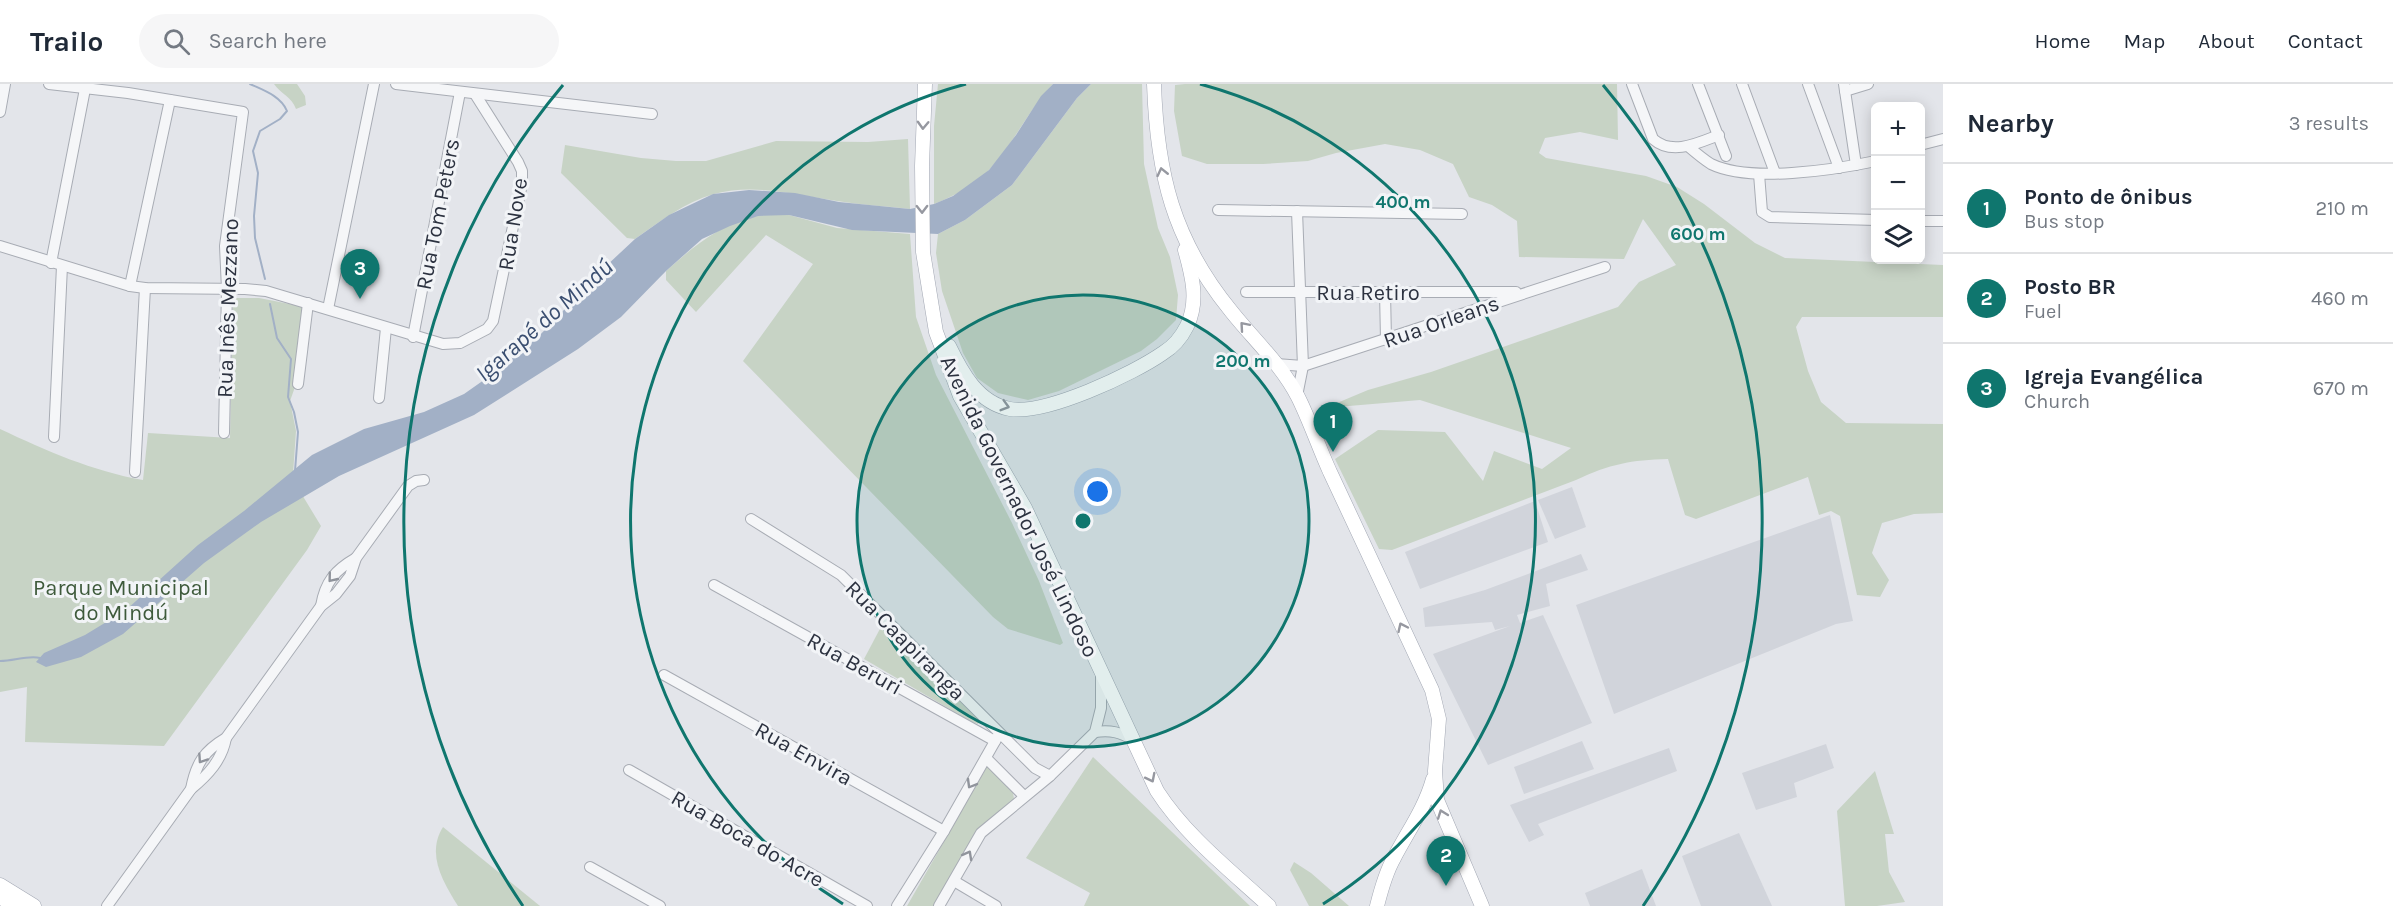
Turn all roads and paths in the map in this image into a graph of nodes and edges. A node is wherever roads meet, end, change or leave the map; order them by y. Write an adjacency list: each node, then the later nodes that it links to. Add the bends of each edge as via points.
1 (5, 84): 18 (street)
2 (48, 84): 14 (street)
3 (374, 84): 49 (street)
4 (396, 84): 15 (street)
5 (925, 84): 42 (main road, Avenida Governador José Lindoso, one-way to 42, via 922,166)
6 (1154, 84): 36 (main road, one-way to 6, via 1161,165)
7 (1632, 84): 23 (street, via 1653,139 1672,147)
8 (1698, 84): 20 (street)
9 (1742, 84): 28 (street)
10 (1808, 84): 27 (street)
11 (1868, 84): 12 (street)
12 (1845, 87): 26 (street)
13 (129, 88): 14 (street); 17 (street)
14 (85, 89): 38 (street)
15 (460, 92): 16 (street); 51 (street, Rua Tom Peters)
16 (475, 94): 19 (street); 51 (street, Rua Nove, via 522,171 493,321 487,329 456,345)
17 (170, 100): 40 (street); 43 (street, Rua Inês Mezzano, via 243,112 226,234)
18 (0, 112)
19 (652, 114)
20 (1719, 135): 23 (street); 24 (street)
21 (1943, 139): 22 (street)
22 (1925, 144)
23 (1689, 147): 29 (street, via 1714,165)
24 (1726, 156)
25 (1871, 163): 26 (street)
26 (1856, 165): 27 (street)
27 (1839, 168): 28 (street)
28 (1775, 173): 29 (street)
29 (1759, 174): 33 (street, via 1762,212 1770,217)
30 (1218, 210): 31 (street)
31 (1297, 211): 32 (street); 45 (street)
32 (1462, 214)
33 (1871, 220)
34 (1925, 220): 35 (street)
35 (1943, 221)
36 (1179, 228): 42 (main road, one-way to 36, via 961,371 976,390 990,402 1009,409 1046,407 1153,359 1181,335 1192,312 1194,293); 53 (main road, one-way to 36, via 1230,311)
37 (0, 246): 38 (street)
38 (57, 264): 40 (street); 59 (street)
39 (1605, 267): 47 (street, Rua Orleans)
40 (130, 286): 41 (street)
41 (145, 288): 43 (street); 60 (street)
42 (927, 288): 64 (main road, Avenida Governador José Lindoso, via 936,332 960,396 1011,481)
43 (227, 289): 48 (street, via 256,290); 58 (street, Rua Inês Mezzano)
44 (1246, 292): 45 (street, Rua Retiro)
45 (1300, 292): 46 (street, Rua Retiro); 54 (street)
46 (1385, 292): 47 (street, Rua Retiro); 52 (street)
47 (1526, 292): 52 (street, Rua Orleans)
48 (308, 303): 49 (street); 55 (street)
49 (328, 309): 50 (street)
50 (386, 328): 51 (street); 57 (street)
51 (413, 337)
52 (1386, 340): 54 (street, Rua Orleans)
53 (1276, 364): 54 (street, Rua Orleans); 56 (main road)
54 (1303, 366): 56 (street)
55 (298, 384)
56 (1297, 396): 72 (main road, one-way to 56, via 1439,719 1432,690)
57 (379, 398)
58 (224, 433)
59 (54, 437)
60 (135, 472)
61 (424, 480): 82 (street, via 408,486 356,558 341,567 324,588 321,606 226,738 210,748 196,768 191,789)
62 (751, 519): 67 (street, Rua Caapiranga, via 841,575)
63 (714, 585): 67 (street, Rua Beruri)
64 (1100, 668): 66 (street, via 1102,702); 68 (main road, Avenida Governador José Lindoso)
65 (664, 675): 75 (street, Rua Envira)
66 (1095, 732): 68 (street, via 1121,732); 73 (street)
67 (997, 737): 69 (street); 70 (street, Rua Caapiranga)
68 (1133, 740): 88 (main road, Avenida Governador José Lindoso, one-way to 88, via 1171,812)
69 (986, 758): 74 (street); 75 (street, one-way to 75)
70 (1035, 768): 73 (street, Rua Caapiranga); 74 (street, via 1038,778)
71 (629, 770): 84 (street, Rua Boca do Acre)
72 (1435, 771): 89 (main road, via 1418,817 1389,869); 90 (main road, one-way to 72, via 1440,811)
73 (1050, 776): 74 (street)
74 (1026, 795): 77 (street, one-way to 74, via 981,833)
75 (944, 831): 85 (street)
76 (590, 867): 83 (street)
77 (954, 882): 86 (street); 87 (street)
78 (0, 885): 81 (main road)
79 (0, 897): 80 (main road)
80 (14, 906)
81 (34, 906)
82 (106, 906)
83 (660, 906)
84 (867, 906)
85 (897, 906)
86 (939, 906)
87 (996, 906)
88 (1269, 906)
89 (1377, 906)
90 (1482, 906)

